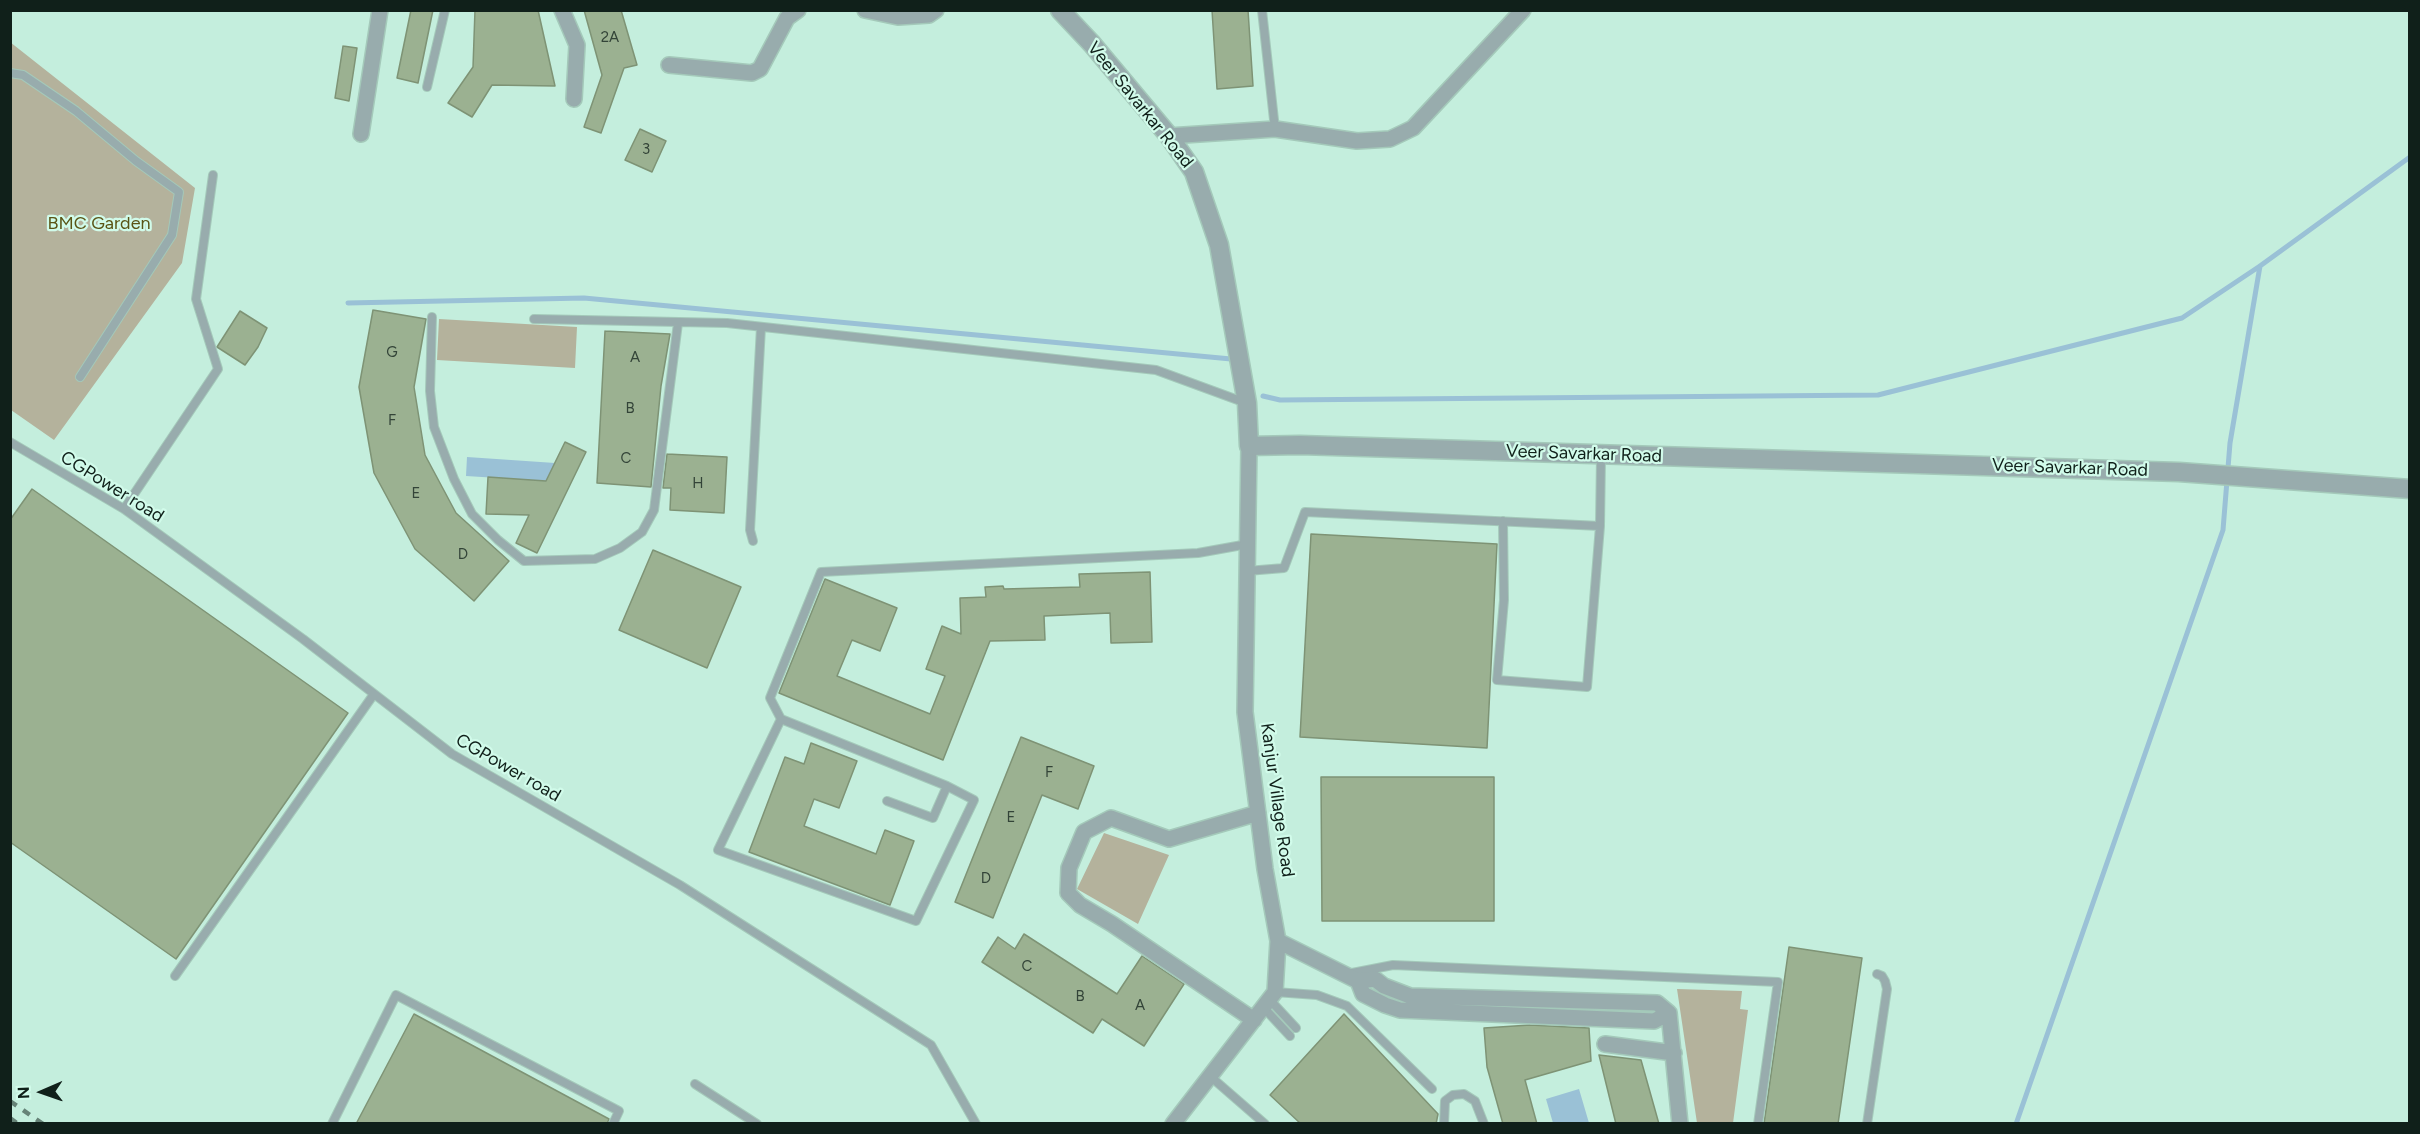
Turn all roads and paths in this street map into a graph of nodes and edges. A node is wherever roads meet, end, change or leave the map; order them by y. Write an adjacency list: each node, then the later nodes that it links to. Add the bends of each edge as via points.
1 (380, 10): 15 (street)
2 (445, 10): 12 (lane)
3 (562, 10): 13 (street, via 577,45)
4 (798, 10): 10 (street, via 787,18 760,69 752,73)
5 (865, 10): 6 (street, via 898,17 928,15)
6 (936, 10)
7 (1060, 10): 16 (street, Veer Savarkar Road)
8 (1262, 10): 14 (lane)
9 (1523, 10): 14 (street, via 1413,129 1390,140 1357,141)
10 (669, 65)
11 (10, 73): 22 (lane, via 23,75 76,111 179,192 172,235)
12 (428, 87)
13 (574, 99)
14 (1275, 129): 16 (street)
15 (361, 134)
16 (1169, 136): 23 (street, Veer Savarkar Road, via 1194,172 1219,245)
17 (213, 175): 28 (lane, via 196,299 218,369)
18 (432, 317): 20 (lane, via 430,391 434,427 471,514 524,561 595,559 642,532 654,510)
19 (534, 319): 20 (lane)
20 (678, 322): 21 (lane)
21 (761, 327): 23 (lane, via 1156,370); 31 (lane, via 750,530)
22 (80, 377)
23 (1247, 403): 25 (street, Veer Savarkar Road)
24 (10, 442): 28 (lane, CGPower road)
25 (1256, 446): 26 (street, Veer Savarkar Road); 32 (street, Kanjur Village Road)
26 (1601, 454): 27 (street, Veer Savarkar Road, via 2179,472); 30 (lane)
27 (2409, 489)
28 (124, 509): 34 (lane, CGPower road)
29 (1503, 521): 30 (lane); 30 (lane, via 1504,600 1497,680 1587,687); 33 (lane, via 1305,512 1284,568)
30 (1600, 526)
31 (753, 542)
32 (1248, 544): 33 (street, Kanjur Village Road); 35 (lane, via 1198,553 820,572 770,698)
33 (1247, 571): 38 (street, Kanjur Village Road, via 1245,712)
34 (374, 694): 41 (lane); 55 (lane, CGPower road, via 452,754 680,885 931,1045)
35 (781, 719): 36 (lane); 36 (lane, via 718,850 916,921 974,800)
36 (946, 786): 37 (lane, via 933,818)
37 (887, 801)
38 (1258, 813): 39 (street, Kanjur Village Road); 44 (street, via 1169,839 1111,819 1084,832 1069,868 1068,893 1080,905)
39 (1278, 941): 42 (street); 43 (street, Kanjur Village Road)
40 (1876, 974): 62 (lane, via 1882,976 1887,989)
41 (175, 975)
42 (1352, 978): 48 (street, via 1363,994 1400,1010 1657,1003 1669,1013); 61 (lane, via 1393,965 1781,979)
43 (1269, 1000): 44 (street); 45 (lane); 46 (lane); 51 (lane, via 1317,995 1347,1005)
44 (1254, 1020): 49 (street)
45 (1296, 1028)
46 (1290, 1036)
47 (1605, 1044): 48 (street)
48 (1674, 1053): 60 (street)
49 (1211, 1077): 56 (street); 57 (lane)
50 (695, 1084): 54 (lane)
51 (1432, 1089)
52 (332, 1124): 53 (lane, via 396,995 619,1112)
53 (613, 1124)
54 (757, 1124)
55 (976, 1124)
56 (1173, 1124)
57 (1265, 1124)
58 (1444, 1124): 59 (lane, via 1445,1101 1464,1094 1475,1101)
59 (1484, 1124)
60 (1680, 1124)
61 (1758, 1124)
62 (1867, 1124)

